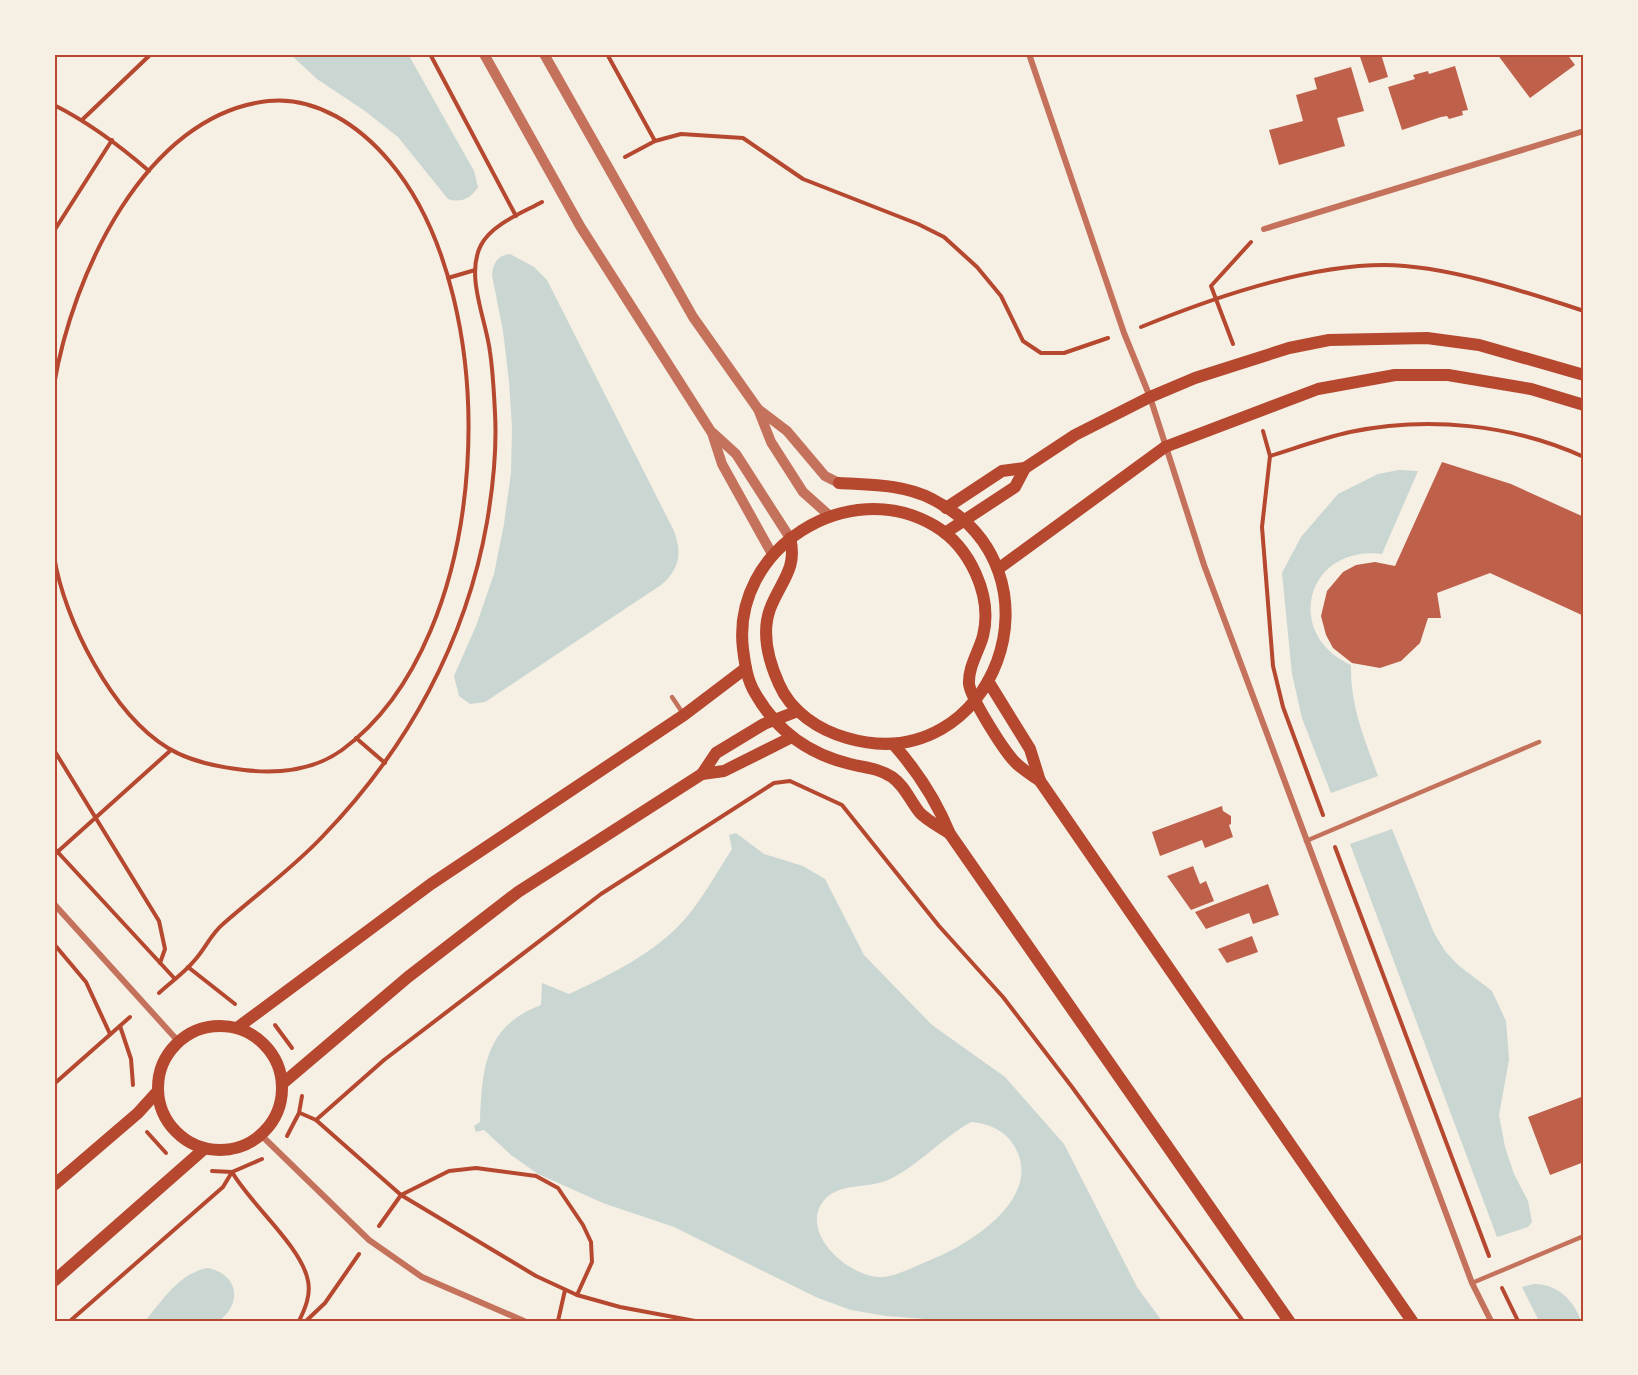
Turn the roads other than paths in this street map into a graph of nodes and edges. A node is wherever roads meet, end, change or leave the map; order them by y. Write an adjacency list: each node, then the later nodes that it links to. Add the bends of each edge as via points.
1 (484, 54): 10 (street, via 561,192)
2 (544, 54): 9 (street, via 693,317)
3 (1029, 54): 7 (street)
4 (1584, 131): 5 (street)
5 (1264, 228)
6 (1584, 375): 7 (main road, via 1454,340 1329,340 1289,348 1194,378)
7 (1149, 398): 11 (street); 12 (main road, via 1075,435)
8 (1584, 405): 11 (main road, via 1503,383 1448,375 1395,375 1318,389)
9 (758, 409): 13 (street, via 787,430 825,476); 15 (street, via 771,442 802,492)
10 (712, 433): 18 (street, via 736,454); 19 (street, via 722,464)
11 (1165, 447): 20 (main road); 34 (street, via 1204,565)
12 (1025, 468): 14 (main road, via 1002,471); 16 (main road, via 1015,487)
13 (839, 483): 14 (main road, via 899,488)
14 (946, 508): 16 (main road)
15 (831, 517): 17 (main road, via 854,509 883,509 917,518); 18 (main road)
16 (965, 522): 17 (main road); 20 (main road, via 981,538)
17 (945, 533): 24 (main road, via 963,551 980,583 983,636 969,683)
18 (790, 538): 19 (main road); 25 (main road, via 792,566 769,612 766,629 772,667)
19 (772, 554): 21 (main road, via 752,585 746,603 742,640)
20 (998, 569): 22 (main road, via 1007,619 998,664)
21 (746, 668): 26 (main road); 27 (main road, via 754,691)
22 (988, 681): 24 (main road); 32 (main road, via 1030,749)
23 (672, 697): 26 (lane)
24 (974, 701): 30 (main road, via 935,731); 32 (main road, via 1014,761)
25 (798, 711): 27 (main road); 30 (main road, via 830,733 871,744)
26 (684, 715): 36 (main road, via 431,884)
27 (773, 720): 28 (main road); 31 (main road, via 716,753)
28 (792, 737): 31 (main road, via 724,771); 33 (main road, via 828,758 878,768 905,789 920,813)
29 (1539, 742): 34 (lane)
30 (894, 745): 33 (main road, via 935,799)
31 (702, 774): 38 (main road, via 518,892 408,977)
32 (1040, 781): 48 (main road)
33 (950, 834): 47 (main road)
34 (1306, 841): 45 (street)
35 (54, 904): 37 (street)
36 (237, 1028): 37 (main road, via 206,1027); 38 (main road, via 255,1036 269,1049)
37 (178, 1041): 39 (main road, via 161,1064)
38 (282, 1084): 40 (main road, via 274,1120)
39 (158, 1092): 41 (main road, via 162,1112 172,1128 186,1141); 42 (main road)
40 (261, 1135): 41 (main road, via 244,1146 224,1151); 46 (street, via 369,1240 422,1277)
41 (204, 1149): 44 (main road)
42 (54, 1185)
43 (1584, 1236): 45 (lane)
44 (54, 1281)
45 (1472, 1283): 49 (street)
46 (524, 1321)
47 (1289, 1321)
48 (1412, 1321)
49 (1491, 1321)

